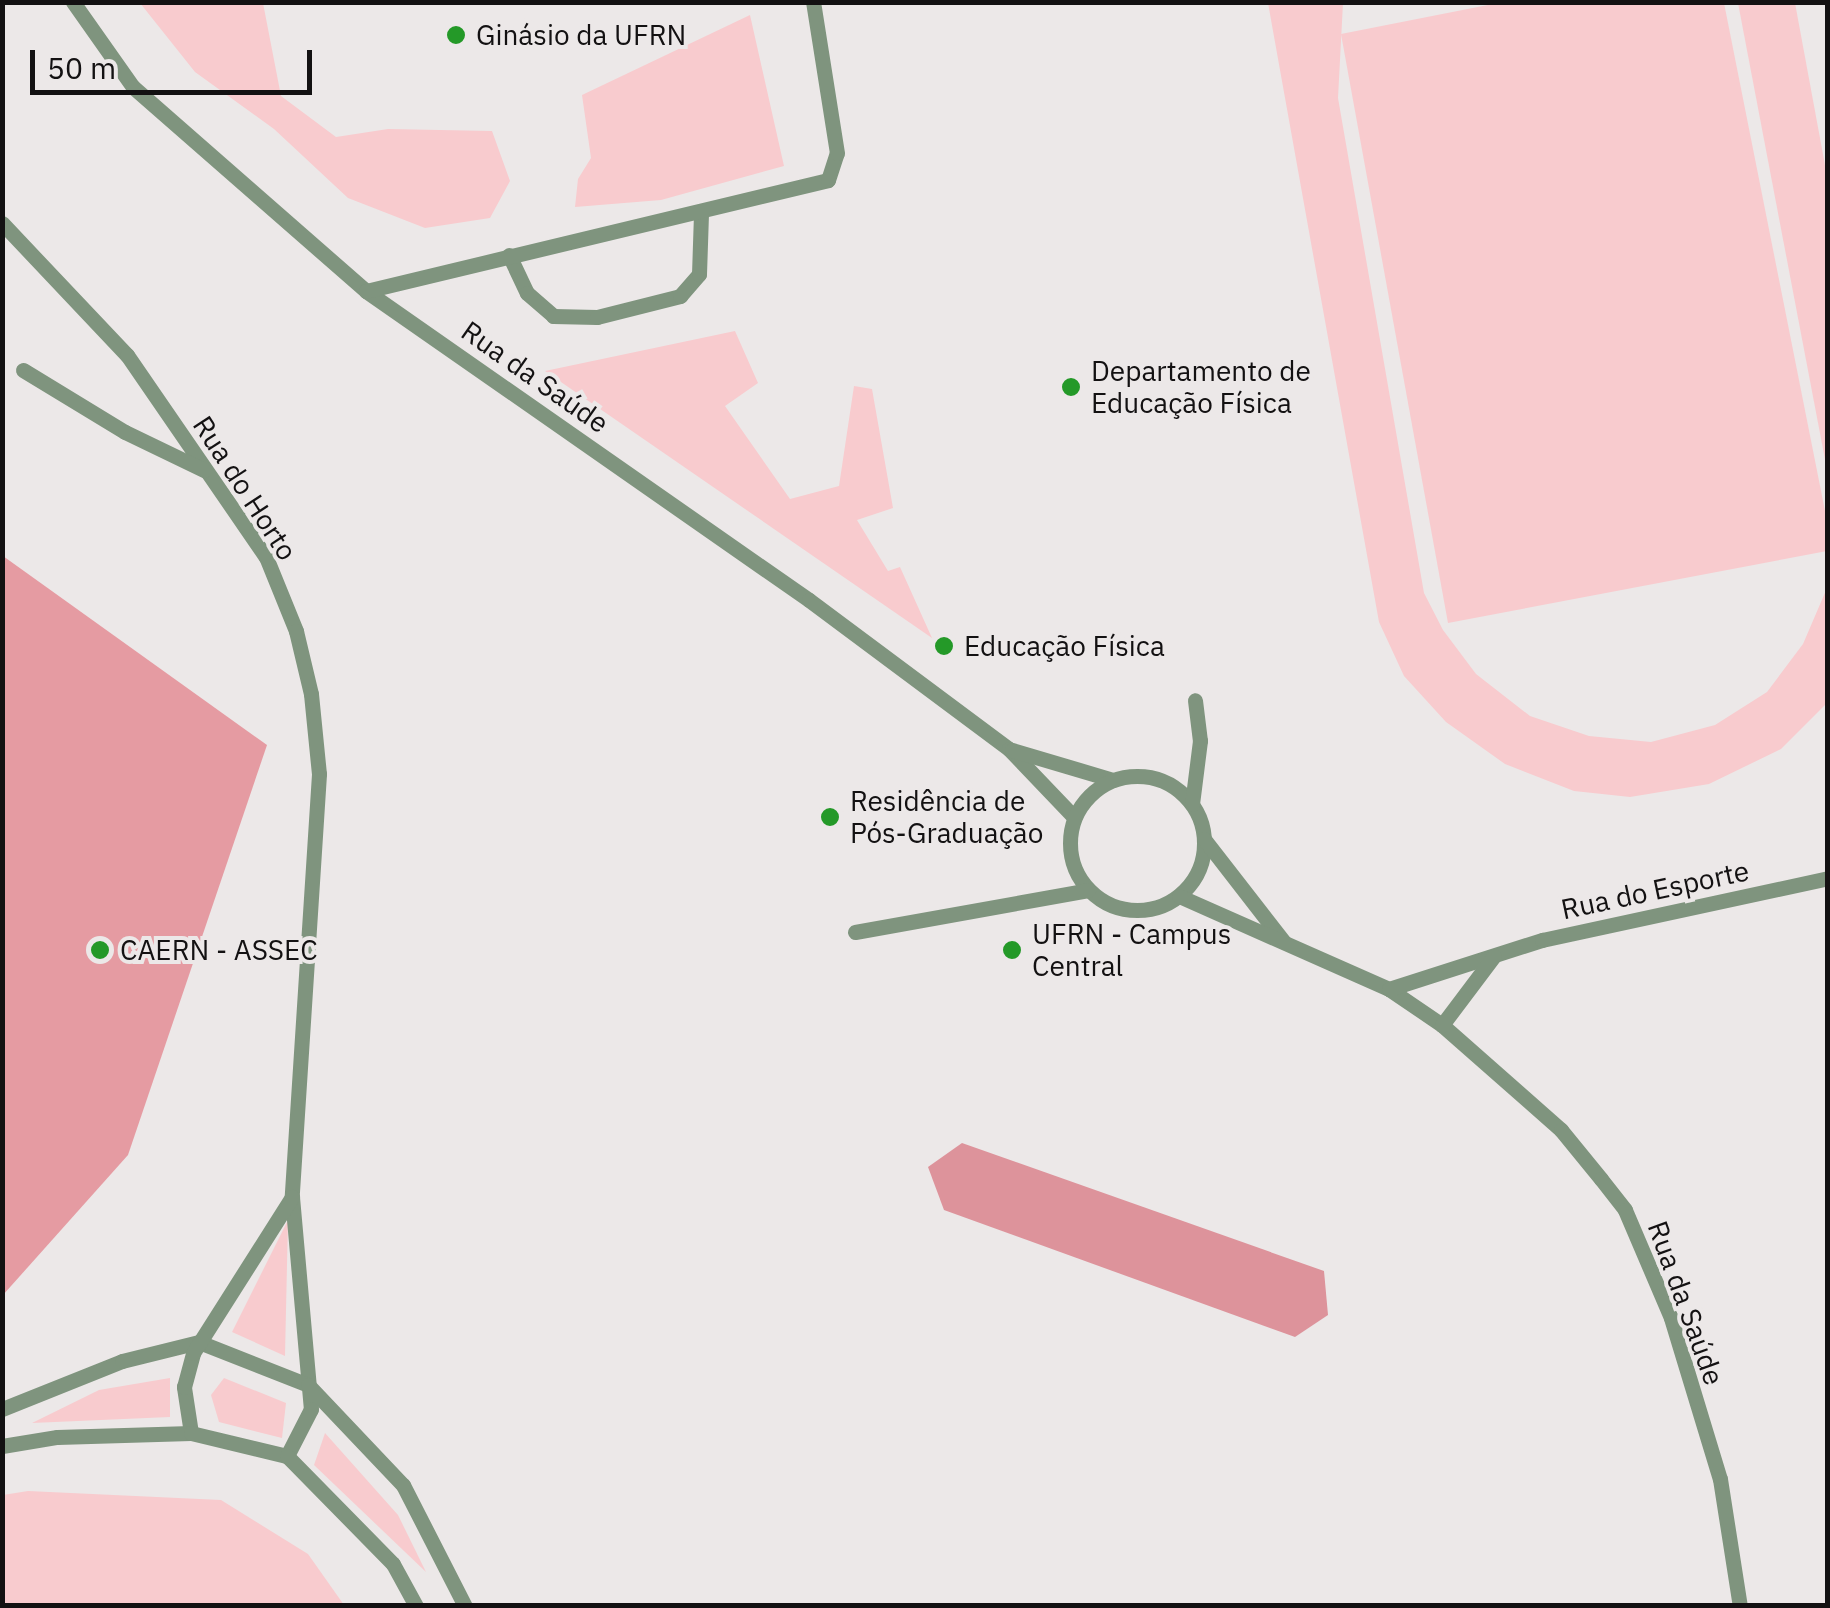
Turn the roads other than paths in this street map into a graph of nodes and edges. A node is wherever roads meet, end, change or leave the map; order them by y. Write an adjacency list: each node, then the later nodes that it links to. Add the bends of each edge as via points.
1 (73, 2): 6 (lane, Rua da Saúde, via 132,87)
2 (812, 2): 3 (lane, via 836,169 812,189)
3 (702, 213): 5 (lane); 5 (lane, via 699,274 680,296 596,317 553,316 527,293)
4 (2, 223): 8 (lane, Rua do Horto, via 127,355)
5 (508, 255): 6 (lane)
6 (366, 291): 10 (lane, Rua da Saúde, via 808,600)
7 (23, 370): 8 (lane, via 125,432)
8 (208, 472): 23 (lane, Rua do Horto, via 266,557 296,631 311,694 319,774)
9 (1195, 700): 12 (lane, via 1200,741)
10 (1008, 749): 11 (lane, Rua da Saúde); 13 (lane, Rua da Saúde)
11 (1114, 780): 12 (lane, Rua da Saúde, via 1148,776 1170,784); 13 (lane, via 1084,800)
12 (1192, 804): 14 (lane, Rua da Saúde)
13 (1074, 817): 16 (lane, via 1070,856)
14 (1204, 839): 17 (lane, via 1202,861); 19 (lane, Rua da Saúde)
15 (1828, 878): 20 (lane, Rua do Esporte)
16 (1088, 890): 17 (lane, via 1104,902 1142,910); 18 (lane)
17 (1179, 896): 19 (lane, Rua da Saúde)
18 (855, 932)
19 (1286, 945): 21 (lane, Rua da Saúde)
20 (1494, 956): 21 (lane, Rua do Esporte); 22 (lane)
21 (1389, 988): 22 (lane, Rua da Saúde)
22 (1442, 1025): 32 (lane, Rua da Saúde, via 1561,1130 1625,1210 1671,1318 1720,1479)
23 (292, 1197): 24 (lane, Rua do Horto); 25 (lane, Rua do Horto)
24 (199, 1342): 25 (lane); 26 (lane, via 122,1361); 27 (lane, Rua do Horto, via 184,1387)
25 (308, 1385): 29 (lane, Rua do Horto, via 309,1422); 31 (lane, via 403,1485)
26 (2, 1410)
27 (192, 1434): 28 (lane, via 57,1436); 29 (lane)
28 (2, 1446)
29 (287, 1456): 30 (lane, via 393,1564)
30 (416, 1606)
31 (465, 1606)
32 (1740, 1606)

